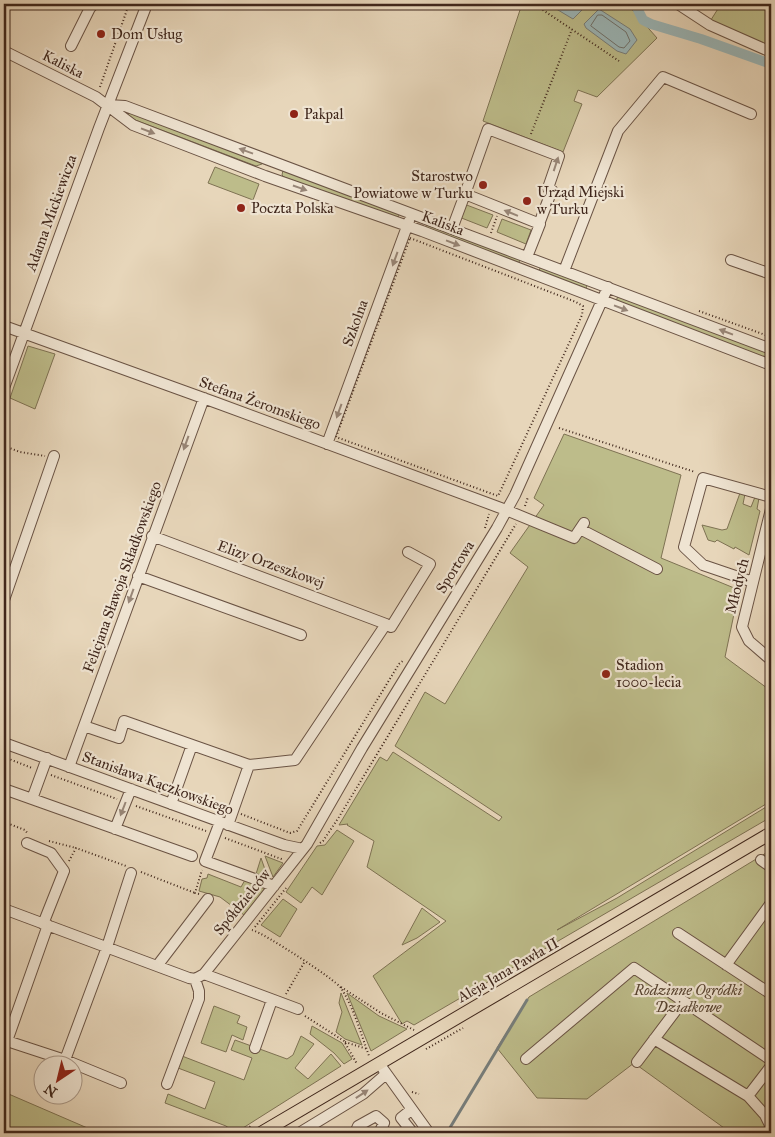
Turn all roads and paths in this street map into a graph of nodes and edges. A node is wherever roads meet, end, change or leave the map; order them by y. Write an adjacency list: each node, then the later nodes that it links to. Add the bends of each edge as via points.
1 (94, 4): 7 (street)
2 (129, 4): 11 (path)
3 (147, 4): 12 (street, Adama Mickiewicza)
4 (534, 4): 6 (path)
5 (678, 4): 9 (street, via 710,25)
6 (572, 29): 10 (path); 14 (path)
7 (71, 46)
8 (4, 51): 12 (street, Kaliska)
9 (771, 52)
10 (619, 61)
11 (100, 87)
12 (108, 105): 15 (street, Kaliska, one-way to 12, via 125,106); 16 (street, Kaliska, one-way to 16, via 120,118 133,125); 33 (street, Adama Mickiewicza)
13 (751, 114): 26 (street, via 663,77 618,131)
14 (528, 144): 17 (street, via 488,129); 20 (street, one-way to 14, via 552,190 548,188 559,156)
15 (271, 160): 16 (street); 19 (street, Kaliska)
16 (265, 176): 21 (street, Kaliska, one-way to 21)
17 (465, 194): 18 (street); 22 (street)
18 (500, 208): 20 (street, one-way to 18); 23 (path)
19 (412, 213): 21 (street, Szkolna); 22 (street, Kaliska)
20 (538, 224): 24 (street)
21 (407, 226): 27 (street, Kaliska, one-way to 27); 39 (street, Szkolna, one-way to 39)
22 (452, 229): 24 (street, Kaliska)
23 (491, 233)
24 (530, 258): 26 (street, Kaliska); 27 (street)
25 (731, 260): 28 (street)
26 (564, 271): 29 (street, Kaliska)
27 (528, 272): 30 (street, Kaliska)
28 (771, 274)
29 (608, 287): 30 (street, Sportowa); 34 (street, Kaliska, one-way to 29)
30 (602, 301): 35 (street, Kaliska, one-way to 35); 47 (street, Sportowa)
31 (583, 306): 43 (path)
32 (4, 326): 33 (street, Stefana Żeromskiego)
33 (24, 334): 36 (street, Adama Mickiewicza); 37 (street, Stefana Żeromskiego)
34 (771, 349)
35 (771, 365)
36 (4, 388)
37 (204, 398): 39 (street, Stefana Żeromskiego); 51 (street, Felicjana Sławoja Składkowskiego, one-way to 51)
38 (559, 428): 42 (path, via 695,472)
39 (327, 444): 47 (street, Stefana Żeromskiego)
40 (4, 446): 41 (path)
41 (54, 457): 56 (street)
42 (703, 478): 45 (street); 55 (street, via 684,547 703,565)
43 (504, 486)
44 (528, 497): 49 (path)
45 (771, 497)
46 (771, 508): 55 (street, Młodych)
47 (506, 510): 49 (street, Stefana Żeromskiego); 86 (street, Sportowa)
48 (485, 511): 50 (path, via 490,516)
49 (520, 517): 53 (street, Stefana Żeromskiego, via 574,538 582,526); 84 (path, via 339,816 323,841)
50 (483, 530)
51 (152, 536): 54 (street, Felicjana Sławoja Składkowskiego); 57 (street, Elizy Orzeszkowej)
52 (408, 552): 57 (street, via 430,564 391,627)
53 (657, 569)
54 (138, 576): 58 (street); 61 (street, Felicjana Sławoja Składkowskiego, one-way to 61)
55 (753, 582): 60 (street, Młodych, via 742,627 749,641)
56 (4, 600)
57 (383, 623): 66 (street, via 295,760)
58 (301, 635)
59 (406, 657): 76 (path, via 298,831 290,833)
60 (771, 660)
61 (84, 726): 63 (street, via 118,738 124,721); 68 (street, Felicjana Sławoja Składkowskiego)
62 (4, 743): 65 (street, Stanisława Kączkowskiego)
63 (192, 745): 66 (street); 72 (street)
64 (4, 757): 69 (path)
65 (47, 758): 68 (street, Stanisława Kączkowskiego); 69 (street)
66 (249, 764): 76 (street)
67 (84, 765): 72 (path, via 86,759)
68 (69, 767): 71 (street, Stanisława Kączkowskiego)
69 (42, 772): 73 (street); 74 (path)
70 (4, 789): 73 (street)
71 (130, 789): 74 (street); 75 (street, Stanisława Kączkowskiego)
72 (176, 791): 75 (street); 76 (path)
73 (32, 799): 79 (street)
74 (126, 802): 79 (street, one-way to 79); 81 (path)
75 (171, 804): 78 (street, Stanisława Kączkowskiego)
76 (233, 811): 78 (street)
77 (4, 822): 83 (path, via 25,830 30,836)
78 (224, 823): 81 (street); 86 (street, Stanisława Kączkowskiego, via 296,850)
79 (115, 829): 87 (street)
80 (771, 833): 126 (main road, Aleja Jana Pawła II)
81 (215, 834): 89 (street); 90 (path)
82 (48, 841): 85 (path)
83 (27, 843): 92 (street, via 51,853)
84 (317, 843)
85 (76, 848): 92 (path); 93 (path)
86 (303, 849): 95 (street, Spółdzielców)
87 (192, 856)
88 (761, 860): 91 (street)
89 (205, 861): 95 (street); 96 (path)
90 (286, 863)
91 (771, 867)
92 (64, 871): 100 (street)
93 (132, 871): 96 (path); 104 (street)
94 (289, 884): 101 (path)
95 (274, 886): 108 (street, Spółdzielców)
96 (195, 893): 97 (path)
97 (208, 898): 107 (street, Spółdzielców)
98 (771, 903): 106 (street)
99 (4, 909): 100 (street)
100 (45, 924): 104 (street); 116 (street)
101 (252, 930): 102 (path); 105 (path)
102 (248, 932)
103 (678, 933): 106 (street)
104 (107, 947): 107 (street); 121 (street)
105 (305, 961): 109 (path); 111 (path)
106 (726, 965): 110 (street)
107 (156, 966): 108 (street)
108 (200, 976): 111 (street); 130 (street, via 199,999)
109 (341, 987): 114 (path); 119 (path)
110 (771, 994)
111 (276, 1001): 113 (street); 118 (street)
112 (683, 1001): 115 (street); 122 (street, via 634,968); 123 (street)
113 (298, 1009): 117 (path, via 311,1022)
114 (414, 1030)
115 (654, 1039): 124 (street); 131 (street)
116 (5, 1040): 120 (street)
117 (344, 1042): 119 (path); 125 (path)
118 (255, 1048)
119 (367, 1049): 126 (path)
120 (47, 1054)
121 (67, 1054)
122 (526, 1059)
123 (771, 1060)
124 (637, 1062)
125 (357, 1063)
126 (378, 1064): 132 (street); 136 (main road, Aleja Jana Pawła II); 137 (street, one-way to 126, via 362,1094)
127 (771, 1066): 131 (street)
128 (82, 1067): 129 (street)
129 (121, 1083)
130 (167, 1084)
131 (748, 1096): 135 (street)
132 (411, 1110): 133 (street); 141 (street)
133 (401, 1118): 134 (street); 140 (street)
134 (384, 1123): 138 (street, via 376,1116 358,1126); 139 (street)
135 (771, 1126): 142 (street)
136 (261, 1133)
137 (299, 1133)
138 (355, 1133)
139 (379, 1133)
140 (413, 1133)
141 (429, 1133)
142 (766, 1133)

